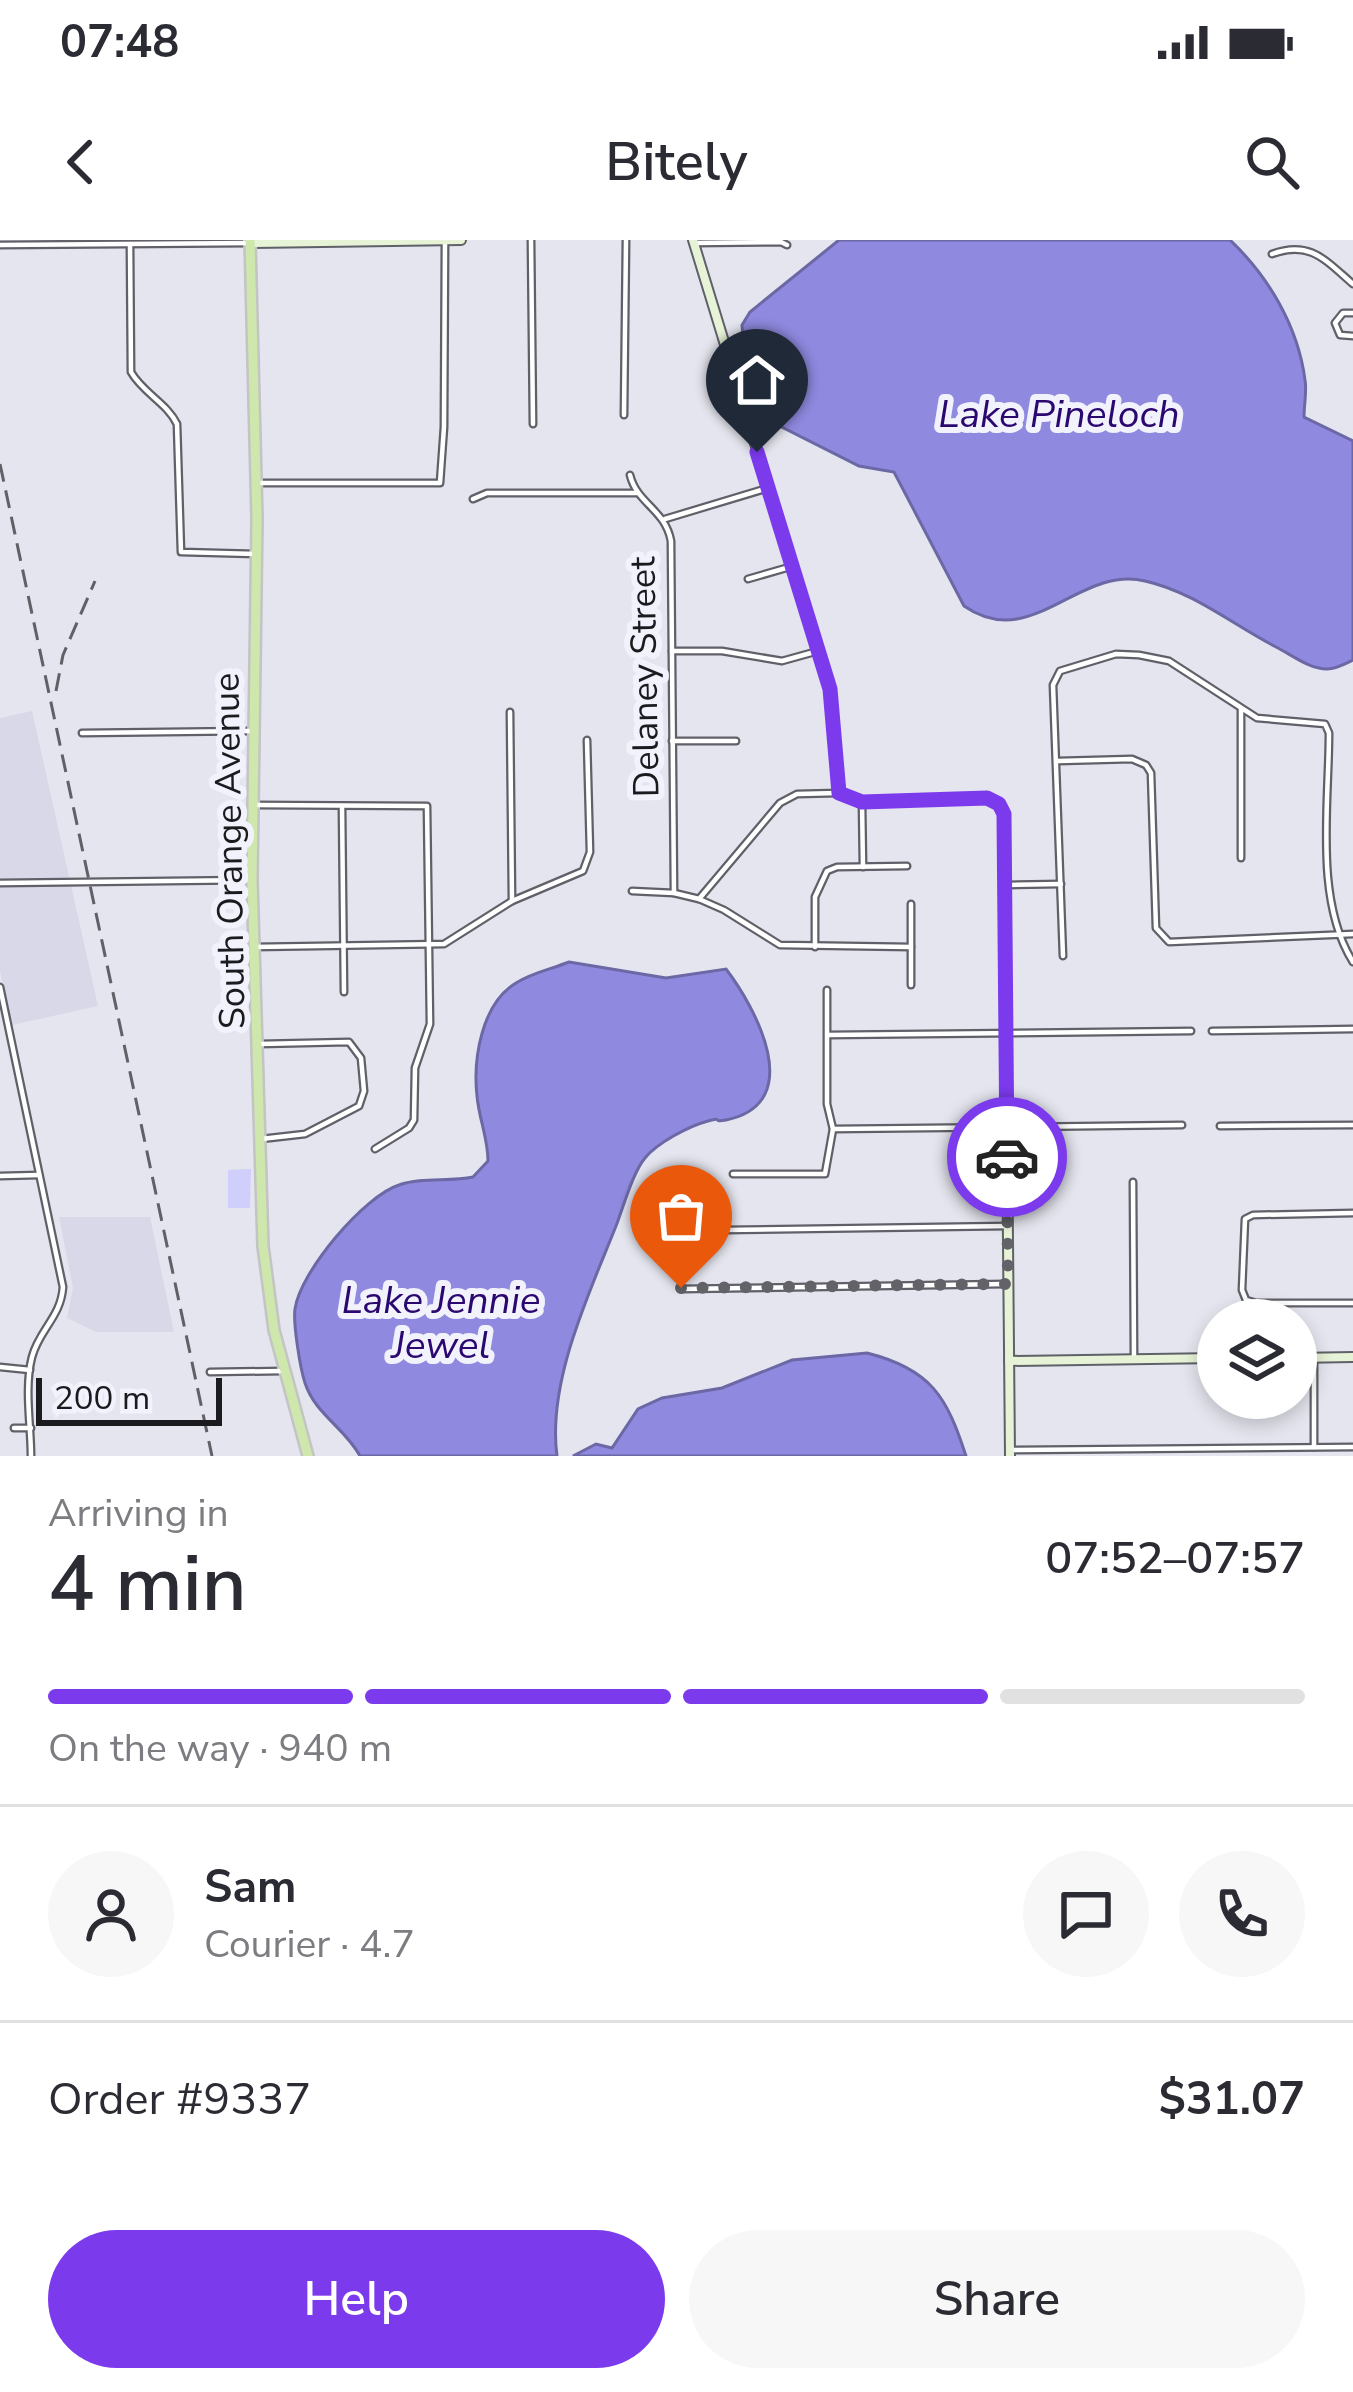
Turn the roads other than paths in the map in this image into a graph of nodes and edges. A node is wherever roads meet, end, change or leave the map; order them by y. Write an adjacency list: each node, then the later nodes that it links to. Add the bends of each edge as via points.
1 (445, 240): 2 (street); 5 (street); 17 (street, via 440,483)
2 (461, 240)
3 (531, 240): 15 (street)
4 (626, 240): 14 (street)
5 (250, 241): 7 (street); 17 (main road, South Orange Avenue)
6 (694, 242): 9 (street); 18 (street)
7 (130, 244): 8 (street); 22 (street, via 131,372 177,424 181,553)
8 (0, 245)
9 (787, 245)
10 (1272, 254): 11 (street, via 1305,248)
11 (1353, 284)
12 (1353, 314): 13 (street, via 1335,323)
13 (1353, 336)
14 (624, 415)
15 (533, 424)
16 (630, 475): 19 (street, Delaney Street)
17 (256, 484): 22 (main road, South Orange Avenue)
18 (768, 488): 21 (street); 23 (street)
19 (637, 493): 20 (street); 21 (street, Delaney Street)
20 (473, 499)
21 (665, 519): 25 (street, Delaney Street)
22 (257, 554): 29 (main road, South Orange Avenue)
23 (793, 566): 24 (street); 26 (street)
24 (748, 579)
25 (672, 651): 26 (street, via 782,661); 32 (street, Delaney Street)
26 (818, 651): 35 (street, via 833,706)
27 (1240, 709): 34 (street, via 1169,662 1116,654 1060,671 1053,686); 39 (street); 52 (street, via 1272,722 1325,724 1329,733 1329,894)
28 (510, 712): 49 (street)
29 (254, 730): 30 (street); 37 (main road, South Orange Avenue)
30 (82, 733)
31 (587, 740): 49 (street, via 586,868)
32 (672, 741): 33 (street); 47 (street, Delaney Street)
33 (736, 741)
34 (1058, 761): 44 (street); 52 (street, via 1132,759 1151,773 1161,938)
35 (839, 793): 36 (street); 48 (street, via 797,794 780,803)
36 (862, 802): 41 (street); 45 (street, via 979,797 999,804)
37 (253, 805): 38 (street); 42 (main road, South Orange Avenue)
38 (342, 806): 53 (street); 55 (street, via 427,806)
39 (1241, 858)
40 (907, 866): 41 (street)
41 (863, 867): 56 (street, via 827,871 815,897)
42 (252, 880): 43 (street); 54 (main road, South Orange Avenue)
43 (0, 884)
44 (1061, 884): 45 (street); 58 (street)
45 (1004, 885): 67 (street)
46 (632, 891): 47 (street)
47 (674, 893): 48 (street)
48 (699, 899): 56 (street, via 768,941)
49 (512, 902): 55 (street, via 457,939)
50 (911, 904): 57 (street)
51 (1353, 934): 52 (street)
52 (1338, 938): 59 (street)
53 (343, 945): 54 (street); 55 (street); 63 (street)
54 (254, 946): 69 (main road, South Orange Avenue)
55 (429, 946): 76 (street, via 430,1024 415,1068 414,1120)
56 (815, 946): 57 (street)
57 (911, 947): 60 (street)
58 (1063, 956)
59 (1353, 962)
60 (911, 985)
61 (0, 986): 78 (street)
62 (827, 990): 68 (street)
63 (344, 992)
64 (1353, 1029): 66 (street)
65 (1191, 1030): 67 (street)
66 (1212, 1031)
67 (1006, 1034): 68 (street); 73 (street)
68 (828, 1035): 74 (street)
69 (259, 1044): 75 (main road, South Orange Avenue); 75 (street, via 349,1042 360,1052 364,1091 356,1109 313,1131)
70 (1182, 1125): 73 (street)
71 (1353, 1125): 72 (street)
72 (1220, 1126)
73 (1007, 1127): 74 (street); 82 (street)
74 (833, 1129): 77 (street, via 825,1174)
75 (261, 1139): 94 (main road, South Orange Avenue, via 265,1275)
76 (374, 1149)
77 (734, 1174)
78 (39, 1175): 79 (street); 93 (street, via 63,1287)
79 (0, 1176)
80 (1132, 1182): 90 (street)
81 (1353, 1213): 86 (street, via 1253,1215 1242,1227 1246,1300)
82 (1008, 1226): 83 (street); 84 (street)
83 (724, 1230)
84 (1008, 1284): 85 (street); 91 (street)
85 (681, 1288)
86 (1353, 1303)
87 (1317, 1357): 88 (street)
88 (1353, 1357)
89 (1197, 1358): 90 (street)
90 (1134, 1359): 91 (street)
91 (1009, 1361): 102 (street)
92 (0, 1367): 93 (street)
93 (30, 1370): 98 (street)
94 (283, 1371): 95 (street); 104 (main road, South Orange Avenue)
95 (210, 1372)
96 (1314, 1419): 99 (street)
97 (14, 1428): 98 (street)
98 (31, 1428): 103 (street)
99 (1314, 1447): 100 (street); 101 (street)
100 (1353, 1447)
101 (1201, 1452): 102 (street)
102 (1010, 1453)
103 (31, 1456)
104 (308, 1456)

